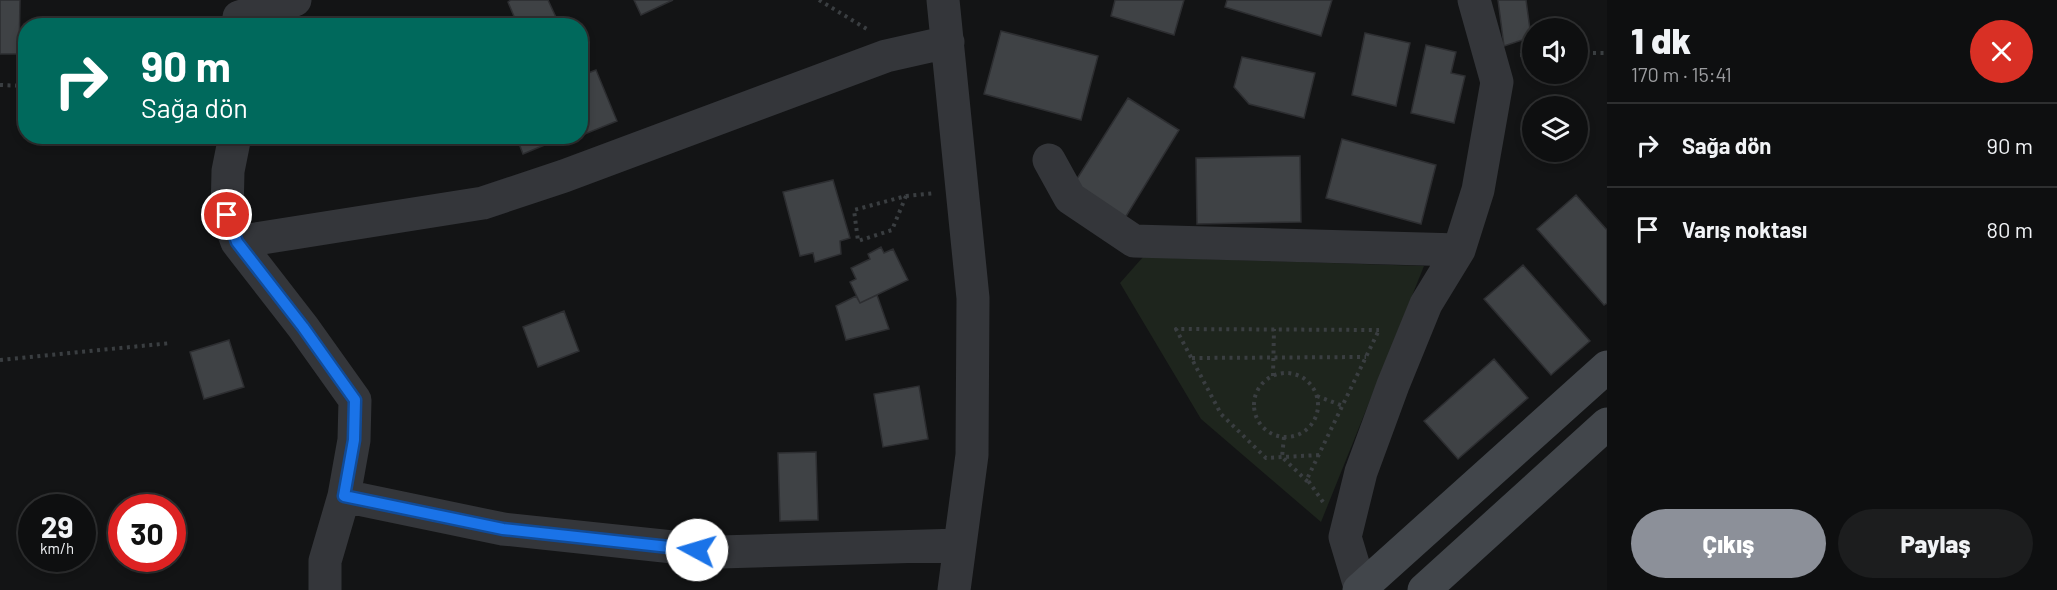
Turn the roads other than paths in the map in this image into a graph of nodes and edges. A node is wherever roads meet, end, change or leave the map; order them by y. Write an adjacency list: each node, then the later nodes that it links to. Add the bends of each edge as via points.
1 (296, 0): 4 (street)
2 (943, 0): 5 (street)
3 (1474, 0): 9 (street, via 1497,82 1478,190)
4 (240, 14)
5 (948, 42): 8 (street, via 886,56 564,176 483,202); 13 (street, via 973,298 972,456)
6 (233, 144): 8 (street, via 227,215)
7 (1049, 160): 9 (street, via 1070,198 1134,241)
8 (237, 242): 12 (street, via 355,400 354,440)
9 (1458, 250): 14 (street, via 1426,304 1361,472 1346,537)
10 (1607, 367): 14 (main road)
11 (1607, 424): 17 (main road)
12 (344, 496): 13 (street, via 503,529 720,552); 15 (street, via 325,561)
13 (960, 545): 16 (street)
14 (1360, 589)
15 (325, 590)
16 (954, 590)
17 (1424, 590)

